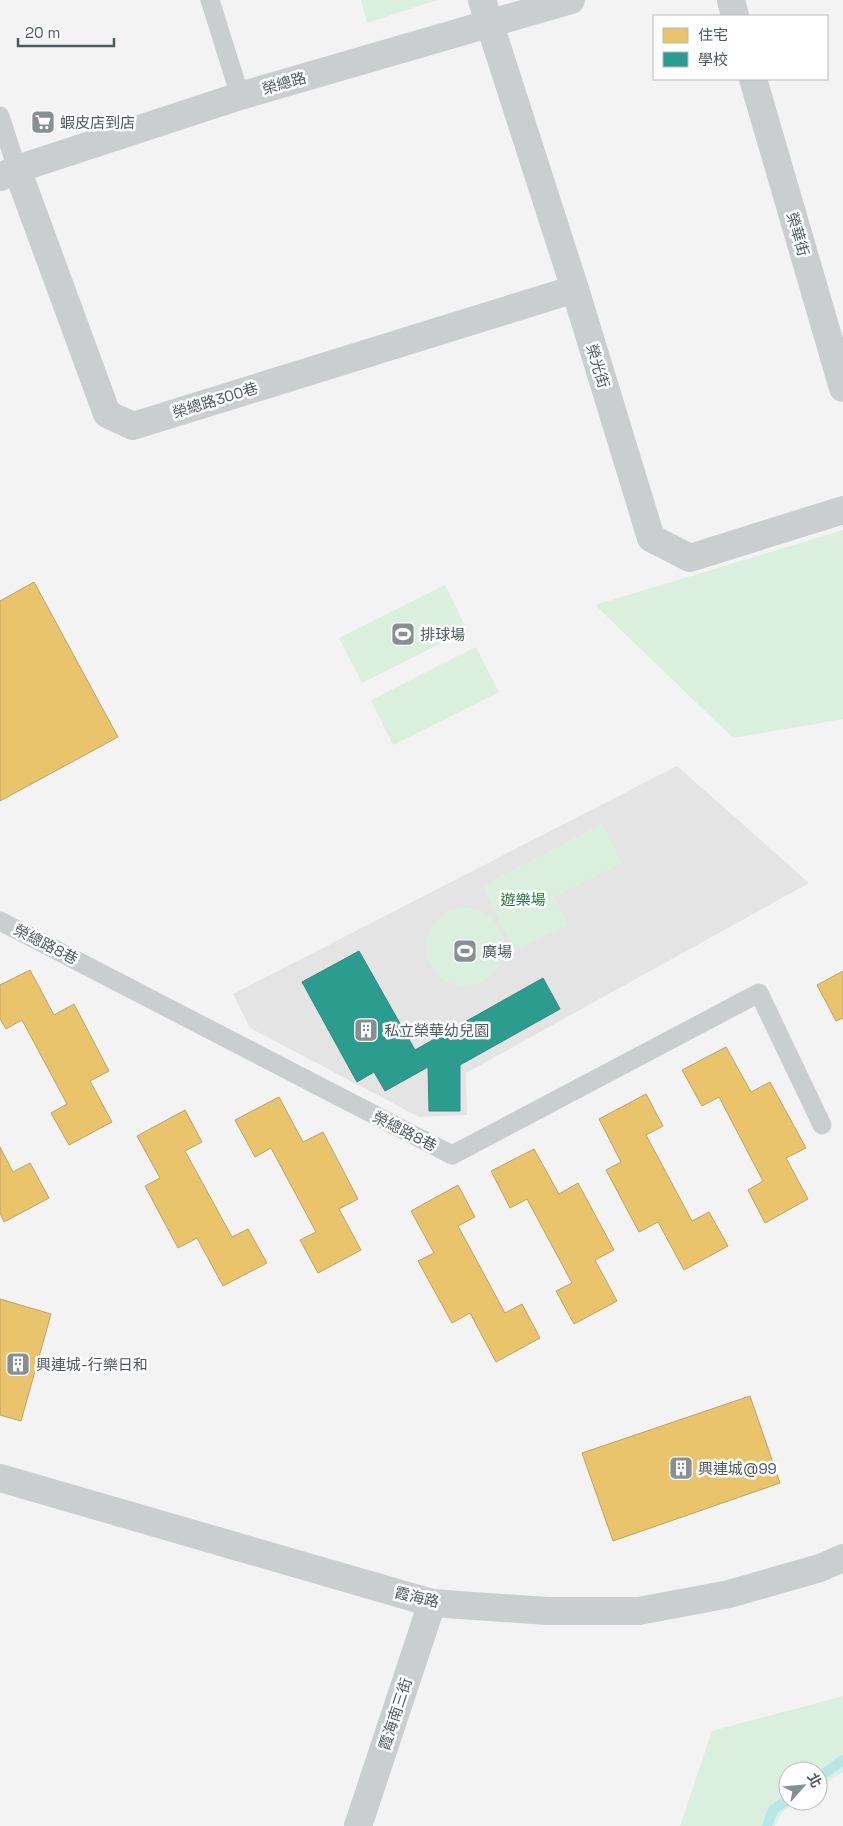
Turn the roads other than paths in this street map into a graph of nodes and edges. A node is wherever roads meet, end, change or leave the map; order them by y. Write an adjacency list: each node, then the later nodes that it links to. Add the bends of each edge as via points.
1 (210, 0): 7 (lane)
2 (572, 0): 4 (street, 榮總路)
3 (731, 0): 5 (street)
4 (485, 12): 7 (street, 榮總路); 10 (street, 榮光街)
5 (735, 15)
6 (753, 80): 11 (street, 榮華街)
7 (240, 96): 9 (street, 榮總路)
8 (0, 116): 9 (lane)
9 (8, 173): 10 (street, 榮總路300巷, via 107,414 133,426)
10 (575, 290): 12 (street, 榮光街, via 650,538 690,558)
11 (843, 388)
12 (843, 510)
13 (0, 921): 14 (lane, 榮總路8巷, via 452,1155 759,993)
14 (822, 1125)
15 (0, 1478): 17 (street, 霞海路)
16 (843, 1558): 17 (street, 霞海路, via 820,1568 729,1594 639,1611 547,1611)
17 (432, 1603): 18 (street, 霞海南三街)
18 (358, 1826)

